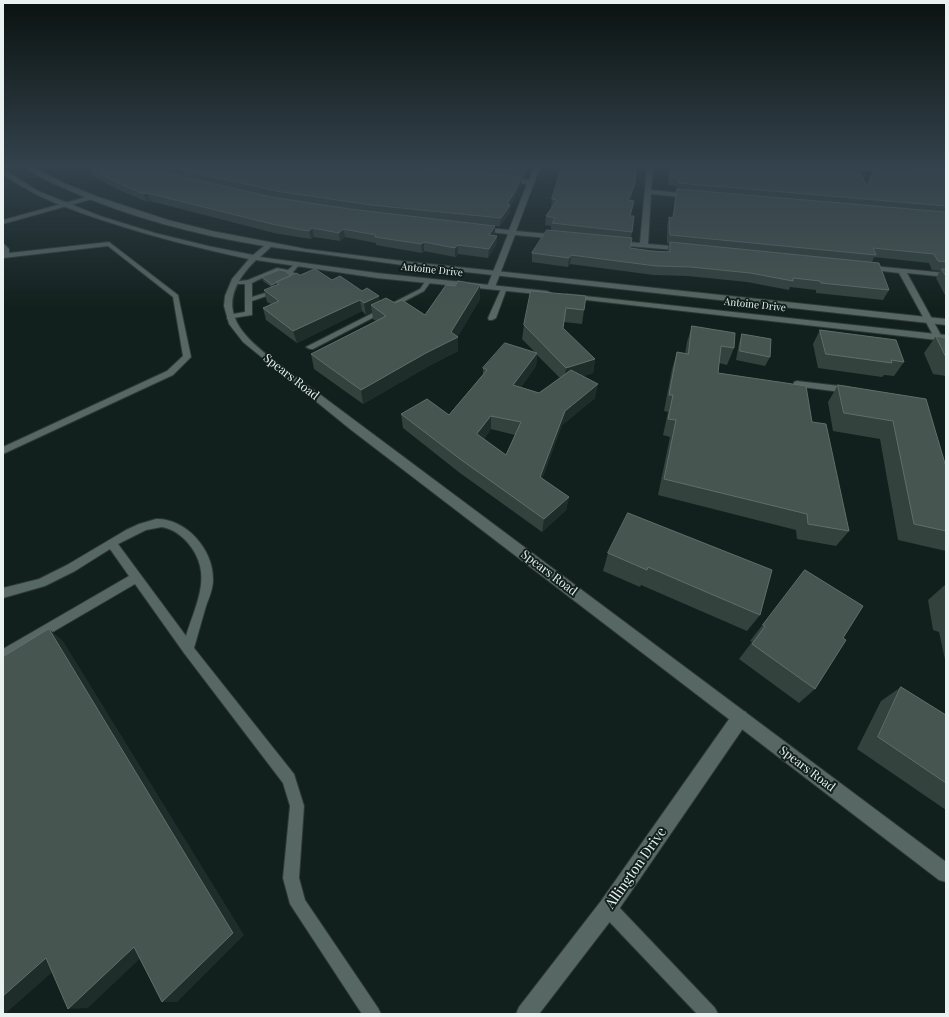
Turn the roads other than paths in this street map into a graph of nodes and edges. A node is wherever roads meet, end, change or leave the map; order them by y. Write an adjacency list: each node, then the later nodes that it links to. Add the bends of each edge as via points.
1 (31, 214): 6 (main road)
2 (92, 214): 16 (main road, Antoine Drive, via 129,228)
3 (139, 214): 12 (main road, Antoine Drive, via 188,228)
4 (519, 214): 8 (main road)
5 (646, 214): 13 (main road)
6 (3, 222)
7 (469, 228): 8 (main road)
8 (512, 232): 9 (main road); 21 (main road)
9 (565, 238)
10 (605, 242): 13 (main road)
11 (3, 245): 15 (lane, via 6,249)
12 (269, 245): 16 (main road, Spears Road); 21 (main road, Antoine Drive, via 320,254)
13 (644, 246): 14 (main road)
14 (691, 250)
15 (5, 255): 37 (lane, via 109,244 176,296 187,357 170,373)
16 (254, 258): 17 (main road, Antoine Drive); 25 (main road, Spears Road)
17 (297, 264): 20 (lane); 23 (main road, Antoine Drive)
18 (855, 266): 19 (main road)
19 (902, 271): 22 (main road); 31 (main road)
20 (289, 272): 24 (lane, via 277,270); 28 (lane, via 300,282)
21 (495, 273): 26 (main road); 31 (main road, Antoine Drive)
22 (946, 275)
23 (429, 280): 26 (main road, Antoine Drive); 34 (lane, via 422,290)
24 (249, 282): 25 (lane); 28 (lane)
25 (234, 283): 29 (main road, Spears Road, via 229,297)
26 (490, 287): 27 (main road, Antoine Drive)
27 (504, 288): 30 (lane); 33 (main road, Antoine Drive)
28 (248, 300): 29 (lane, via 249,313)
29 (230, 317): 43 (main road, Spears Road, via 234,327 273,364)
30 (492, 318)
31 (928, 320): 32 (main road, Antoine Drive); 33 (main road)
32 (946, 322)
33 (942, 337)
34 (310, 347)
35 (797, 384): 36 (lane)
36 (857, 391)
37 (3, 451)
38 (111, 543): 39 (lane); 40 (lane, via 41,583); 41 (lane, via 147,526 162,523 175,526 188,536 201,552 208,581)
39 (136, 578): 41 (lane); 42 (lane)
40 (3, 594)
41 (188, 649): 46 (lane, via 289,779 297,806 291,878 298,904)
42 (3, 656)
43 (740, 718): 44 (main road, Spears Road); 45 (main road, Allington Drive)
44 (946, 873)
45 (608, 908): 47 (main road, Allington Drive); 48 (lane)
46 (372, 1014)
47 (526, 1014)
48 (709, 1014)

